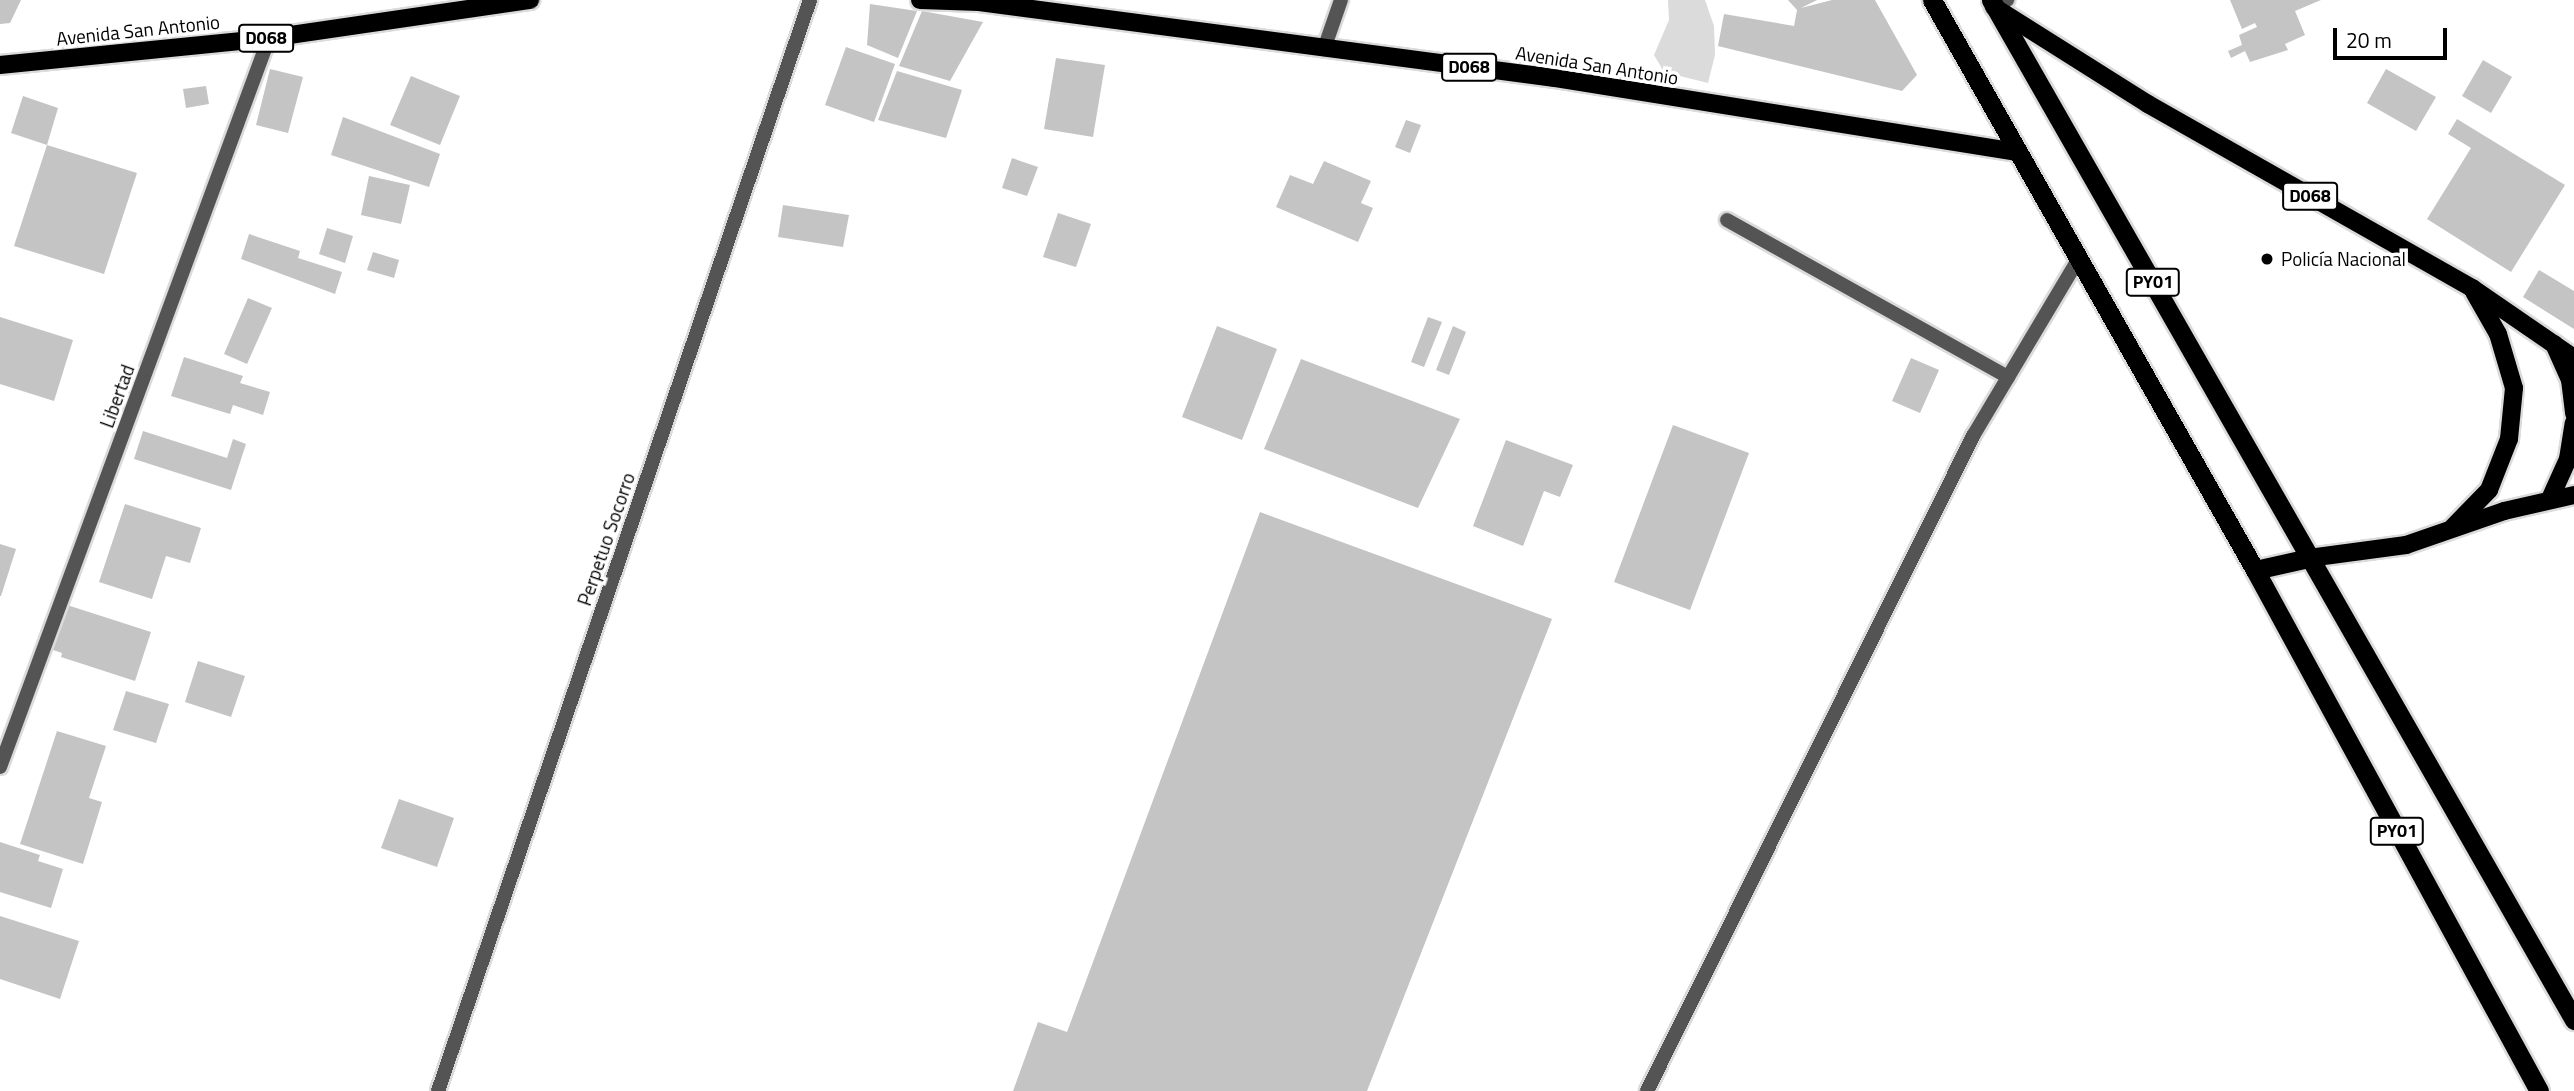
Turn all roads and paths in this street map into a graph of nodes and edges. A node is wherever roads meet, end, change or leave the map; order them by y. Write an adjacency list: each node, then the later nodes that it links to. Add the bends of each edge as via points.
1 (530, 0): 7 (main road, Avenida San Antonio / D068)
2 (810, 0): 26 (street, Perpetuo Socorro)
3 (920, 0): 8 (main road, Avenida San Antonio / D068, via 979,2)
4 (1341, 0): 8 (street)
5 (1932, 0): 10 (highway, PY01)
6 (1997, 2): 13 (main road, D068, via 2148,104); 22 (highway, PY01)
7 (269, 38): 9 (main road, Avenida San Antonio / D068); 24 (street, Libertad)
8 (1324, 49): 10 (main road, Avenida San Antonio / D068, via 1555,78)
9 (0, 65)
10 (2015, 152): 12 (highway, PY01)
11 (1727, 220): 16 (street)
12 (2078, 260): 16 (street); 23 (highway, PY01)
13 (2472, 288): 14 (main road, D068); 21 (main road, via 2498,334 2514,388 2509,439 2489,490)
14 (2554, 344): 15 (main road, D068); 17 (main road, via 2570,380)
15 (2574, 358)
16 (2008, 377): 27 (street, via 1973,436)
17 (2574, 414)
18 (2574, 424): 20 (main road, via 2568,459)
19 (2574, 495): 20 (main road)
20 (2550, 499): 21 (main road)
21 (2451, 530): 22 (main road, via 2406,545)
22 (2309, 558): 23 (highway); 25 (highway, PY01)
23 (2255, 570): 28 (highway, PY01)
24 (0, 767)
25 (2574, 1020)
26 (438, 1091)
27 (1647, 1091)
28 (2539, 1091)

